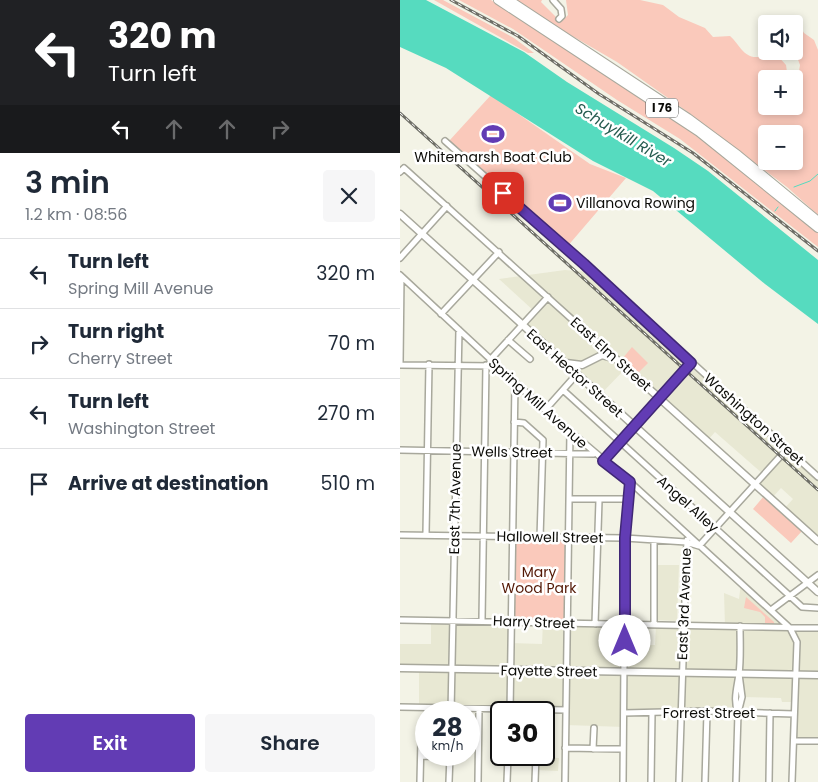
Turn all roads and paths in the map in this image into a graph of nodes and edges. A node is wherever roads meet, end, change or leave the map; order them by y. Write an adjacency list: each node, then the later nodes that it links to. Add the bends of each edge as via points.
1 (498, 0): 10 (highway, I 76, via 699,132)
2 (509, 0): 9 (highway, I 76, via 688,118)
3 (553, 0): 4 (street, via 562,11)
4 (559, 19)
5 (445, 141): 27 (street, Washington Street)
6 (402, 170): 7 (street, East Elm Street)
7 (447, 206): 11 (street); 12 (street, East Elm Street)
8 (400, 214): 11 (main road, East Hector Street)
9 (818, 222)
10 (818, 228)
11 (421, 234): 13 (street); 15 (main road, East Hector Street)
12 (498, 252): 15 (street); 16 (street, East Elm Street)
13 (400, 258)
14 (401, 275): 17 (street, Spring Mill Avenue); 28 (street)
15 (472, 280): 17 (street); 18 (main road, East Hector Street)
16 (548, 297): 18 (street); 21 (street, East Elm Street)
17 (441, 314): 19 (street, Spring Mill Avenue)
18 (521, 324): 20 (street); 23 (main road, East Hector Street)
19 (459, 330): 25 (street, Spring Mill Avenue); 30 (street, East 7th Avenue)
20 (508, 340): 25 (street); 26 (street)
21 (599, 343): 22 (street, via 602,349); 24 (street, East Elm Street)
22 (598, 356): 24 (main road); 32 (main road)
23 (559, 358): 32 (main road, via 571,366); 34 (main road, East Hector Street)
24 (616, 359): 37 (main road, East Elm Street)
25 (490, 360): 33 (street, Spring Mill Avenue)
26 (530, 360)
27 (691, 363): 37 (street); 43 (street, Washington Street)
28 (400, 364): 29 (street)
29 (429, 364): 30 (street); 46 (street)
30 (458, 365): 31 (street); 45 (street, East 7th Avenue)
31 (486, 365): 33 (street); 47 (street)
32 (582, 365): 34 (main road)
33 (497, 366): 35 (street, Spring Mill Avenue)
34 (577, 374): 36 (street); 40 (main road, East Hector Street)
35 (515, 382): 38 (street, Spring Mill Avenue); 39 (street)
36 (563, 390): 38 (street); 42 (street, Angel Alley)
37 (659, 398): 40 (street); 55 (main road, East Elm Street)
38 (545, 410): 41 (street, Spring Mill Avenue)
39 (514, 422): 48 (street); 49 (street, via 524,423 543,440)
40 (634, 426): 42 (street); 59 (main road, East Hector Street)
41 (570, 432): 50 (street); 51 (street, Spring Mill Avenue)
42 (620, 442): 52 (street); 60 (street, Angel Alley)
43 (787, 449): 53 (street, Washington Street); 55 (street)
44 (400, 450): 46 (street, Wells Street)
45 (455, 451): 46 (street, Wells Street); 47 (street, Wells Street); 63 (street, East 7th Avenue)
46 (428, 452): 62 (street)
47 (485, 452): 48 (street, Wells Street); 64 (street)
48 (513, 452): 49 (street, Wells Street); 65 (street)
49 (544, 452): 50 (street, Wells Street); 66 (street)
50 (571, 454): 51 (street, Wells Street); 56 (street)
51 (594, 454): 52 (street, Spring Mill Avenue)
52 (603, 461): 54 (street, Spring Mill Avenue)
53 (818, 477)
54 (630, 482): 57 (street); 70 (street, Spring Mill Avenue)
55 (755, 485): 59 (street); 72 (main road, East Elm Street)
56 (570, 499): 58 (street); 68 (street)
57 (628, 499): 58 (street); 67 (street)
58 (599, 500): 69 (street)
59 (730, 512): 60 (street); 75 (main road, East Hector Street)
60 (715, 528): 73 (street); 77 (street, Angel Alley)
61 (400, 534): 62 (street, Hallowell Street)
62 (426, 534): 63 (street, Hallowell Street)
63 (454, 536): 64 (street, Hallowell Street); 81 (street, East 7th Avenue)
64 (483, 536): 65 (street, Hallowell Street); 82 (street)
65 (511, 537): 66 (street, Hallowell Street); 83 (street)
66 (540, 538): 68 (street, Hallowell Street)
67 (625, 538): 69 (street, Hallowell Street); 71 (street, Hallowell Street); 86 (street)
68 (569, 539): 69 (street, Hallowell Street); 84 (street)
69 (598, 539): 85 (street)
70 (688, 539): 71 (street, Hallowell Street); 73 (street, Hallowell Street); 88 (street, East 3rd Avenue)
71 (654, 540): 87 (street)
72 (818, 541)
73 (699, 546): 79 (street)
74 (818, 575): 75 (street)
75 (808, 582): 76 (main road, East Hector Street); 77 (street)
76 (818, 592)
77 (790, 596): 78 (street, Angel Alley, via 802,607); 79 (street)
78 (818, 608)
79 (771, 610): 90 (street)
80 (400, 620): 81 (street, Harry Street)
81 (452, 620): 82 (street, Harry Street); 95 (street, East 7th Avenue)
82 (482, 620): 83 (street, Harry Street)
83 (510, 622): 84 (street, Harry Street); 96 (street)
84 (567, 623): 85 (street, Harry Street); 97 (street)
85 (595, 624): 86 (street, Harry Street)
86 (624, 624): 87 (street, Harry Street); 98 (street)
87 (654, 624): 88 (street, Harry Street)
88 (683, 625): 89 (street, Harry Street); 99 (street, East 3rd Avenue)
89 (740, 626): 90 (street, Harry Street); 100 (street)
90 (790, 628): 91 (street, Harry Street); 93 (street)
91 (802, 628): 92 (street, Harry Street); 93 (street)
92 (818, 628)
93 (797, 642): 101 (street)
94 (400, 668): 95 (main road, Fayette Street)
95 (451, 669): 96 (main road, Fayette Street); 103 (street, East 7th Avenue)
96 (509, 670): 97 (main road, Fayette Street); 104 (street)
97 (568, 671): 98 (main road, Fayette Street); 108 (street)
98 (625, 672): 99 (main road, Fayette Street); 111 (street)
99 (682, 673): 100 (main road, Fayette Street); 109 (street, East 3rd Avenue)
100 (739, 674): 101 (main road, Fayette Street); 113 (street, via 736,684)
101 (795, 675): 102 (main road, Fayette Street); 115 (street)
102 (818, 675)
103 (451, 701)
104 (510, 701)
105 (400, 707): 106 (street)
106 (415, 708)
107 (555, 710): 108 (street)
108 (566, 710): 119 (street)
109 (682, 712): 110 (street, Forrest Street); 112 (street, Forrest Street); 135 (street, East 3rd Avenue)
110 (707, 712): 113 (street, Forrest Street); 136 (street)
111 (624, 713): 112 (street, Forrest Street); 121 (street)
112 (652, 713): 134 (street)
113 (738, 713): 114 (street, Forrest Street); 137 (street)
114 (770, 713): 115 (street, Forrest Street); 138 (street)
115 (794, 714): 117 (street)
116 (594, 728): 120 (street)
117 (794, 741): 118 (street); 139 (street)
118 (818, 741)
119 (565, 748): 120 (street); 132 (street)
120 (593, 749): 121 (street)
121 (623, 750): 133 (street)
122 (421, 766): 127 (street)
123 (450, 766): 128 (street)
124 (478, 766): 129 (street)
125 (508, 766): 130 (street)
126 (536, 766): 131 (street)
127 (420, 782)
128 (449, 782)
129 (478, 782)
130 (507, 782)
131 (535, 782)
132 (565, 782)
133 (623, 782)
134 (651, 782)
135 (679, 782)
136 (705, 782)
137 (736, 782)
138 (769, 782)
139 (792, 782)

